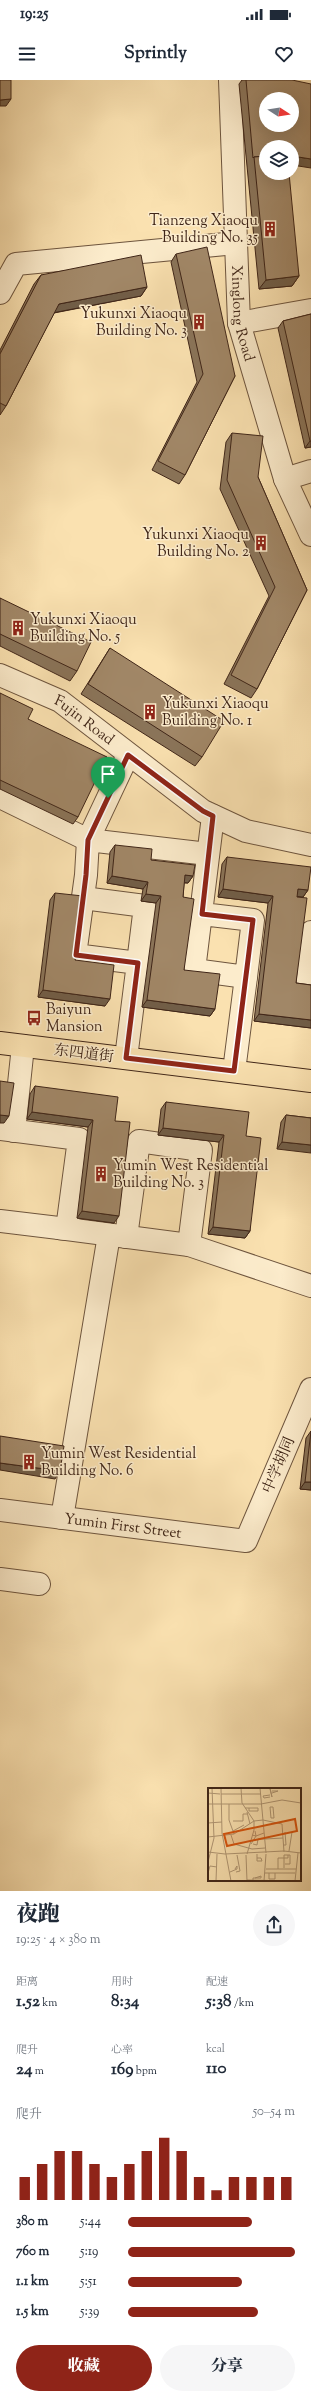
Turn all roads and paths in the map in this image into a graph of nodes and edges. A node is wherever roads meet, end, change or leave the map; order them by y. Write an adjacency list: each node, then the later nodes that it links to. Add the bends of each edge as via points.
1 (230, 80): 2 (street, Xinglong Road)
2 (236, 243): 3 (street, via 16,264); 5 (street, Xinglong Road)
3 (0, 294)
4 (311, 310): 5 (street)
5 (239, 323): 7 (street, Xinglong Road)
6 (311, 471): 7 (street)
7 (285, 479): 8 (street, Xinglong Road)
8 (311, 535)
9 (0, 675): 10 (street, Fujin Road, via 60,702)
10 (128, 755): 12 (street, Fujin Road); 13 (street)
11 (0, 797): 13 (street)
12 (213, 816): 14 (street, Fujin Road, via 246,831); 15 (street)
13 (88, 840): 15 (street); 16 (street)
14 (311, 845)
15 (208, 854): 17 (street)
16 (83, 898): 19 (street, via 76,955); 19 (street, via 146,906)
17 (202, 914): 20 (street, via 253,920); 20 (street, via 194,970)
18 (311, 932): 21 (street, via 305,984)
19 (138, 963): 24 (street)
20 (246, 977): 25 (street)
21 (311, 984)
22 (0, 1043): 23 (main road, 东四道街)
23 (23, 1046): 24 (main road, 东四道街); 27 (street)
24 (126, 1058): 25 (main road, 东四道街)
25 (234, 1071): 26 (main road, 东四道街)
26 (311, 1080)
27 (7, 1130): 29 (street, via 79,1140 67,1229)
28 (0, 1221): 29 (street)
29 (59, 1228): 30 (street)
30 (118, 1236): 31 (street); 31 (street, via 139,1141 201,1150); 35 (street)
31 (189, 1245): 32 (street)
32 (311, 1286)
33 (311, 1389): 36 (street, 中学胡同)
34 (0, 1510): 35 (street, Yumin First Street)
35 (62, 1518): 36 (street, Yumin First Street)
36 (246, 1540)
37 (0, 1579): 38 (street)
38 (39, 1584)

